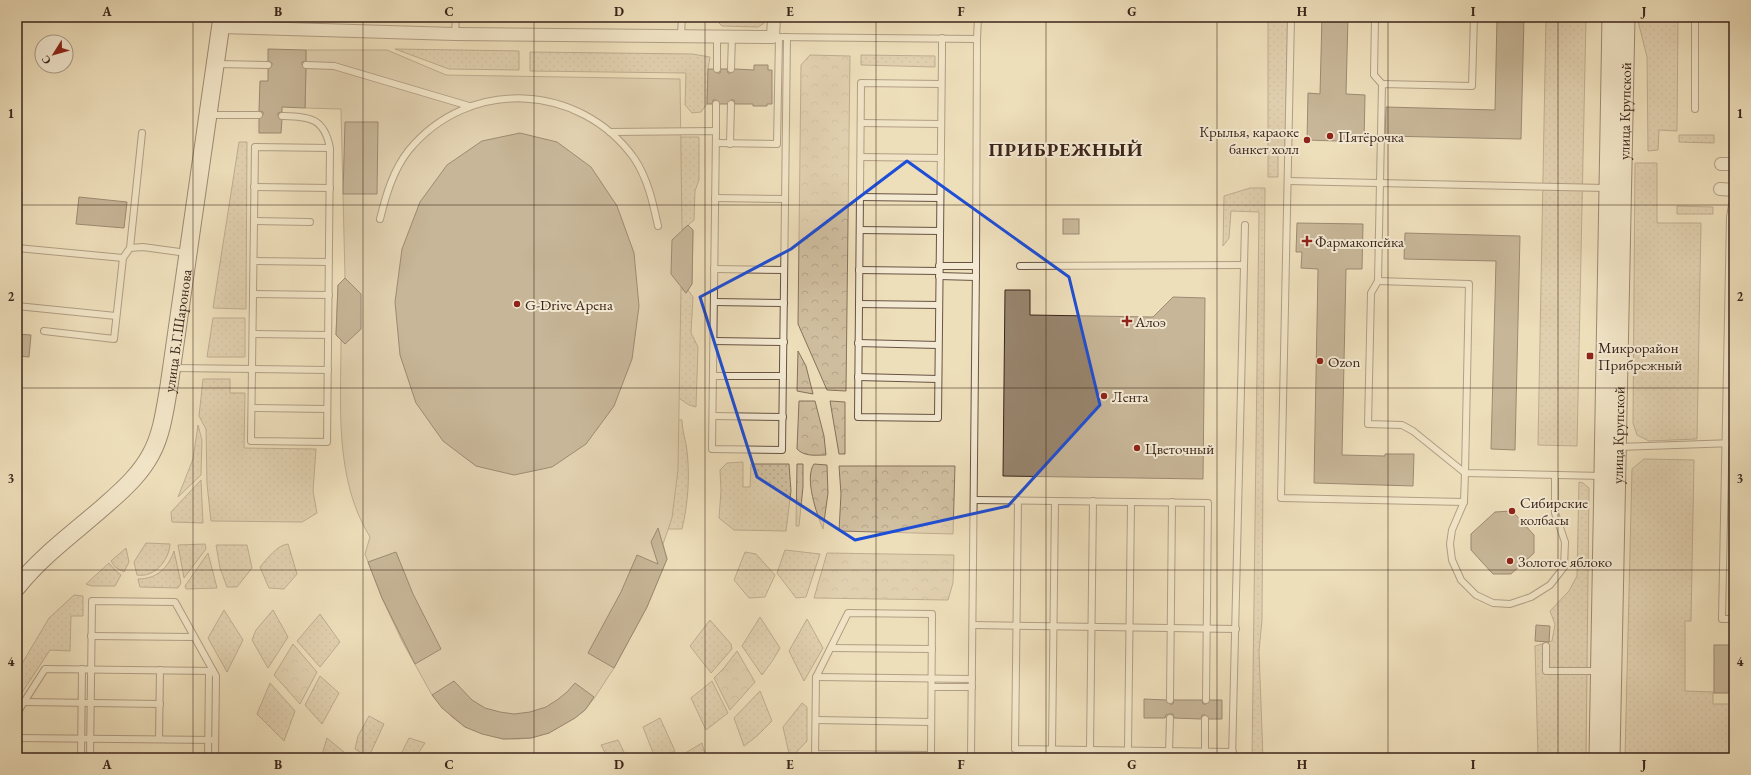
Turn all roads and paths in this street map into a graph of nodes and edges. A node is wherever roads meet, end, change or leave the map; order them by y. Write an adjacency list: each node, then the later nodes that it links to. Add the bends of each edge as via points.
1 (456, 17): 12 (lane)
2 (682, 17): 13 (lane)
3 (774, 17): 16 (street)
4 (978, 17): 19 (lane)
5 (1291, 17): 46 (lane)
6 (1375, 17): 26 (lane, via 1374,75)
7 (1474, 17): 26 (lane, via 1472,86)
8 (1611, 17): 50 (main road, улица Крупской)
9 (1626, 17): 108 (main road, улица Крупской)
10 (1695, 17): 30 (lane)
11 (221, 22): 12 (street); 20 (main road, улица Б.Г.Шаронова)
12 (455, 34): 13 (street)
13 (681, 36): 14 (street)
14 (717, 36): 15 (street); 23 (lane)
15 (732, 36): 16 (street); 24 (lane)
16 (776, 37): 17 (lane); 40 (lane, via 777,144)
17 (787, 37): 18 (lane); 57 (lane)
18 (942, 38): 19 (lane); 25 (lane)
19 (977, 38): 72 (lane)
20 (215, 64): 21 (lane); 31 (main road, улица Б.Г.Шаронова)
21 (268, 65)
22 (306, 65): 29 (lane, via 334,66)
23 (717, 69)
24 (731, 69)
25 (941, 84): 34 (lane, via 861,83); 35 (lane)
26 (1382, 84): 47 (lane)
27 (716, 104): 36 (lane)
28 (731, 104): 40 (lane)
29 (469, 106): 37 (lane, via 506,98 543,100 579,111); 58 (lane, via 436,124 409,150 390,183)
30 (1695, 109)
31 (208, 115): 32 (lane); 67 (main road, улица Б.Г.Шаронова)
32 (259, 115)
33 (282, 116): 41 (lane, via 306,116 316,121 328,136)
34 (861, 123): 35 (lane); 42 (lane)
35 (941, 124): 43 (lane)
36 (716, 131): 37 (lane); 39 (lane)
37 (610, 132): 62 (lane, via 634,159 651,191)
38 (142, 133): 66 (lane)
39 (716, 144): 40 (lane); 55 (lane)
40 (730, 144)
41 (330, 148): 48 (lane, via 255,147); 49 (lane)
42 (861, 157): 43 (lane); 54 (lane)
43 (941, 158): 56 (lane)
44 (1721, 164): 45 (street)
45 (1734, 164)
46 (1288, 181): 47 (lane); 118 (lane, via 1281,498)
47 (1380, 183): 50 (lane); 79 (lane)
48 (254, 187): 49 (lane); 59 (lane)
49 (330, 188): 70 (lane)
50 (1608, 188): 108 (main road, улица Крупской)
51 (1720, 189): 52 (street)
52 (1734, 190)
53 (1734, 194): 106 (lane, via 1730,217)
54 (860, 197): 56 (lane); 63 (lane)
55 (715, 198): 57 (lane); 74 (lane)
56 (940, 198): 64 (lane)
57 (785, 199): 75 (lane)
58 (380, 219)
59 (254, 221): 60 (lane); 69 (lane)
60 (310, 222)
61 (1245, 225): 71 (lane)
62 (658, 226)
63 (860, 230): 64 (lane); 76 (lane)
64 (940, 231): 77 (lane)
65 (17, 248): 68 (lane)
66 (130, 248): 67 (lane, via 143,247); 68 (lane)
67 (187, 253): 95 (main road, улица Б.Г.Шаронова)
68 (122, 258): 87 (lane)
69 (254, 261): 70 (lane); 80 (lane)
70 (329, 262): 81 (lane)
71 (1244, 265): 73 (lane); 128 (lane)
72 (976, 266): 77 (lane); 78 (lane)
73 (1020, 266)
74 (714, 269): 75 (lane); 82 (lane)
75 (784, 270): 83 (lane)
76 (859, 270): 77 (lane); 84 (lane)
77 (939, 271): 78 (lane); 85 (lane)
78 (976, 277): 112 (lane)
79 (1378, 281): 109 (lane, via 1371,293 1368,424 1402,425); 109 (lane, via 1469,284)
80 (253, 294): 81 (lane); 89 (lane)
81 (329, 295): 90 (lane)
82 (714, 302): 83 (lane); 91 (lane)
83 (784, 303): 92 (lane)
84 (859, 304): 85 (lane); 93 (lane)
85 (939, 305): 94 (lane)
86 (17, 306): 87 (lane)
87 (116, 316): 88 (lane, via 114,339)
88 (44, 331)
89 (253, 334): 90 (lane); 96 (lane)
90 (328, 335): 97 (lane)
91 (714, 341): 92 (lane); 98 (lane)
92 (784, 342): 99 (lane)
93 (858, 343): 94 (lane); 100 (lane)
94 (938, 345): 101 (lane)
95 (172, 368): 96 (lane); 119 (main road, улица Б.Г.Шаронова, via 159,433 151,454 140,472 106,506 46,557)
96 (252, 369): 97 (lane); 102 (lane)
97 (328, 370): 103 (lane)
98 (713, 376): 99 (lane); 104 (lane)
99 (783, 376): 105 (lane)
100 (858, 377): 101 (lane); 101 (lane, via 858,417 938,418)
101 (938, 379)
102 (252, 408): 103 (lane); 103 (lane, via 252,441 304,442 327,442)
103 (327, 408)
104 (713, 416): 105 (lane); 105 (lane, via 712,449 782,450)
105 (783, 417)
106 (1726, 443): 107 (lane); 108 (lane); 120 (lane, via 1722,619)
107 (1734, 443)
108 (1610, 447): 111 (main road, улица Крупской); 173 (main road, улица Крупской)
109 (1464, 473): 110 (lane); 118 (lane)
110 (1555, 475): 111 (lane); 118 (lane, via 1555,513 1564,542 1564,567 1550,585 1524,600 1510,604 1493,603 1476,595 1461,580 1452,560 1450,544 1452,530)
111 (1603, 476): 138 (main road, улица Крупской)
112 (974, 500): 113 (lane); 121 (lane)
113 (1018, 500): 114 (lane); 122 (lane)
114 (1055, 501): 115 (lane); 123 (lane)
115 (1093, 501): 116 (lane); 124 (lane)
116 (1131, 502): 117 (lane); 125 (lane)
117 (1172, 502): 126 (lane); 127 (lane, via 1208,503)
118 (1464, 502)
119 (17, 587)
120 (1734, 619)
121 (973, 625): 122 (lane); 141 (lane)
122 (1017, 626): 123 (lane); 160 (lane, via 1016,749)
123 (1053, 626): 124 (lane); 160 (lane)
124 (1091, 627): 125 (lane); 161 (lane)
125 (1130, 627): 126 (lane); 162 (lane)
126 (1171, 628): 127 (lane); 144 (lane)
127 (1206, 628): 128 (lane); 145 (lane)
128 (1236, 629): 165 (lane)
129 (91, 636): 130 (lane); 130 (lane, via 92,601 175,602); 135 (lane)
130 (193, 637): 137 (lane)
131 (1546, 646): 138 (lane, via 1546,671)
132 (831, 648): 133 (lane); 133 (lane, via 848,613 932,614); 139 (lane)
133 (932, 649): 140 (lane)
134 (82, 669): 135 (lane); 146 (lane, via 45,669); 147 (lane)
135 (91, 670): 136 (lane); 148 (lane)
136 (160, 670): 137 (lane); 149 (lane)
137 (211, 671): 159 (lane)
138 (1600, 671): 172 (main road, улица Крупской)
139 (816, 677): 140 (lane); 153 (lane)
140 (932, 679): 141 (lane); 142 (lane)
141 (972, 679): 143 (lane)
142 (932, 687): 143 (lane); 154 (lane)
143 (972, 687): 171 (lane)
144 (1170, 700)
145 (1206, 700)
146 (24, 702): 147 (lane); 150 (lane)
147 (82, 703): 148 (lane); 156 (lane)
148 (90, 703): 149 (lane); 157 (lane)
149 (160, 704): 158 (lane)
150 (17, 713)
151 (1170, 718): 163 (lane)
152 (1205, 719): 164 (lane)
153 (816, 720): 154 (lane); 166 (lane)
154 (931, 722): 166 (lane, via 931,755)
155 (17, 738): 156 (lane)
156 (82, 738): 157 (lane); 167 (lane)
157 (90, 738): 158 (lane); 168 (lane)
158 (159, 739): 159 (lane)
159 (212, 740): 169 (lane); 170 (lane)
160 (1052, 749): 161 (lane)
161 (1090, 750): 162 (lane)
162 (1128, 750): 163 (lane)
163 (1169, 751): 164 (lane)
164 (1205, 751): 165 (lane)
165 (1233, 755)
166 (815, 756)
167 (81, 758)
168 (90, 758)
169 (208, 758)
170 (215, 758)
171 (970, 758)
172 (1598, 758)
173 (1611, 758)

